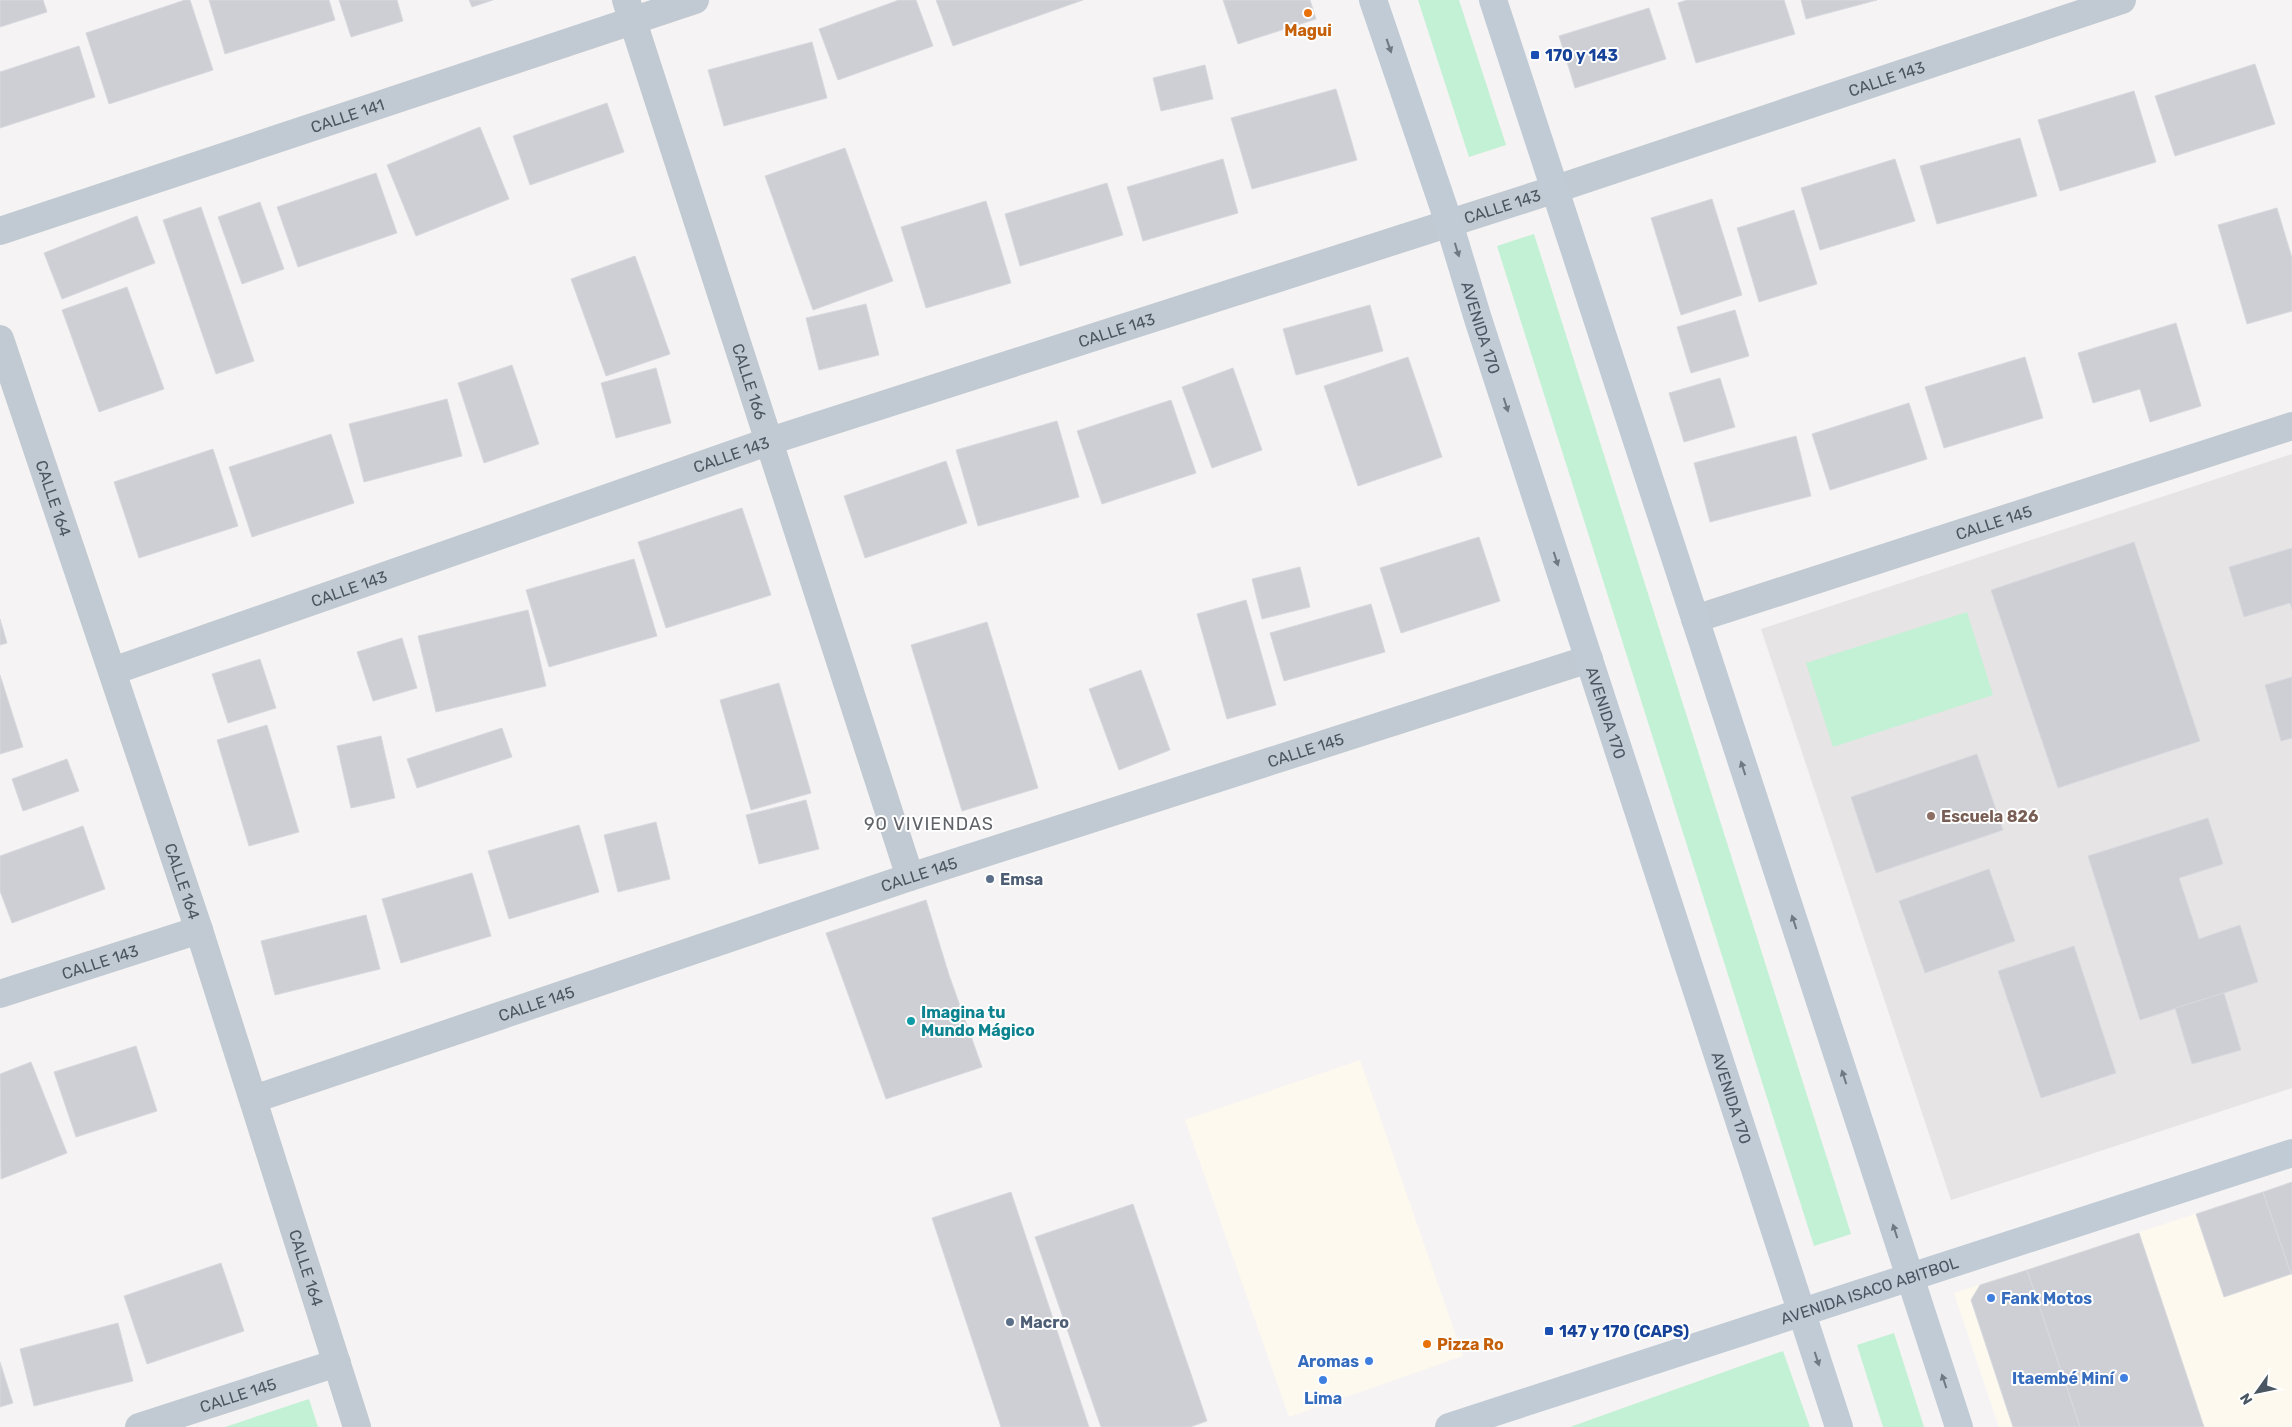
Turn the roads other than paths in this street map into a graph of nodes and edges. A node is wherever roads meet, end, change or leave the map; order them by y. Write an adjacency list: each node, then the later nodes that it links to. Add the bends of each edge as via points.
1 (695, 0): 5 (street, CALLE 141)
2 (1373, 0): 7 (main road, AVENIDA 170, one-way to 7)
3 (1493, 0): 6 (main road)
4 (2122, 0): 6 (street, CALLE 143)
5 (629, 10): 8 (street, CALLE 141); 11 (street, CALLE 166)
6 (1556, 189): 7 (street, CALLE 143); 12 (main road)
7 (1449, 223): 11 (street, CALLE 143); 13 (main road, AVENIDA 170, one-way to 13)
8 (0, 231)
9 (0, 340): 14 (street, CALLE 164)
10 (2292, 426): 12 (street, CALLE 145)
11 (770, 441): 14 (street, CALLE 143); 15 (street, CALLE 166)
12 (1695, 619): 20 (main road, one-way to 12)
13 (1589, 659): 15 (street, CALLE 145); 21 (main road, AVENIDA 170)
14 (113, 671): 16 (street, CALLE 164)
15 (910, 877): 18 (street, CALLE 145)
16 (199, 930): 17 (street, CALLE 143); 18 (street, CALLE 164)
17 (0, 994)
18 (254, 1099): 22 (street, CALLE 164)
19 (2292, 1154): 20 (main road, AVENIDA ISACO ABITBOL)
20 (1910, 1278): 21 (main road, AVENIDA ISACO ABITBOL); 27 (main road, one-way to 20)
21 (1801, 1312): 25 (main road, AVENIDA ISACO ABITBOL); 26 (main road, AVENIDA 170, one-way to 26)
22 (336, 1363): 23 (street, CALLE 145); 24 (street, CALLE 164)
23 (139, 1427)
24 (358, 1427)
25 (1448, 1427)
26 (1839, 1427)
27 (1959, 1427)

